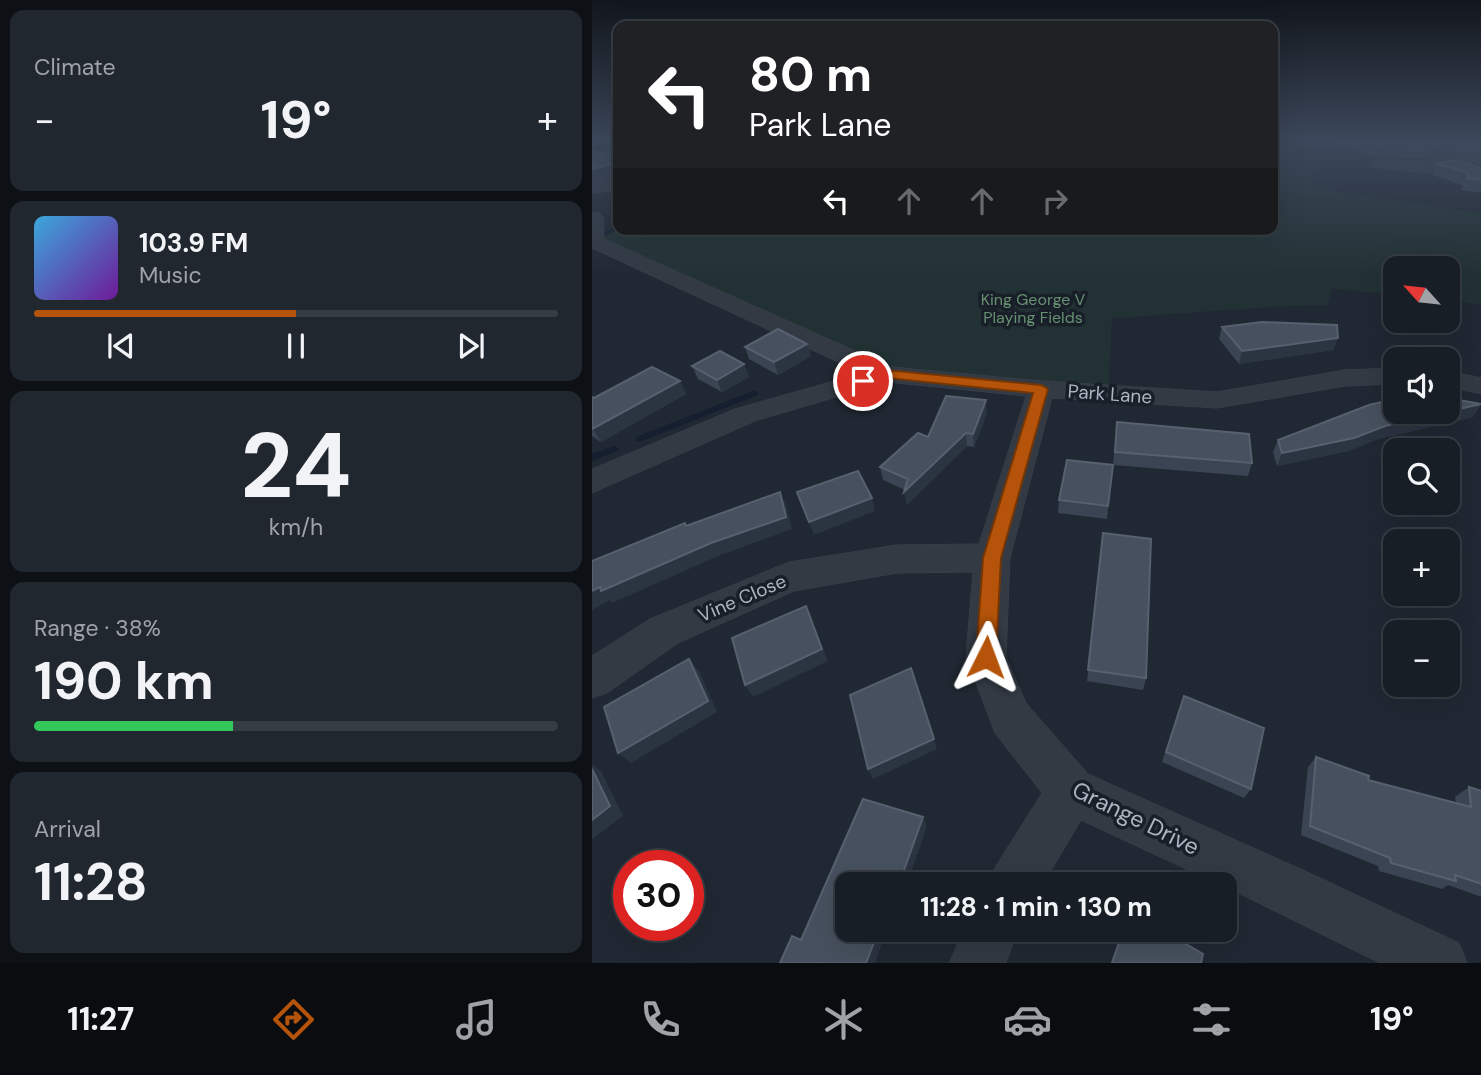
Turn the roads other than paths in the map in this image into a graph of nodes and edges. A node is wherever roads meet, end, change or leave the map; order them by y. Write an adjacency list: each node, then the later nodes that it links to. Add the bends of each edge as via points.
1 (598, 216): 2 (street, via 594,242)
2 (886, 374): 6 (street, Park Lane); 7 (street, Park Lane, via 745,415)
3 (1383, 376): 6 (street, Park Lane, via 1345,377 1217,400)
4 (1460, 381): 5 (street)
5 (1482, 386)
6 (1041, 389): 8 (street, Grange Drive)
7 (592, 482)
8 (992, 558): 9 (street, Vine Close, via 897,559 789,577 664,631); 10 (street, Grange Drive, via 986,657 1010,718)
9 (592, 680)
10 (1071, 791): 11 (street); 14 (street, Grange Drive)
11 (1021, 872)
12 (986, 942): 13 (street)
13 (978, 963)
14 (1439, 963)

